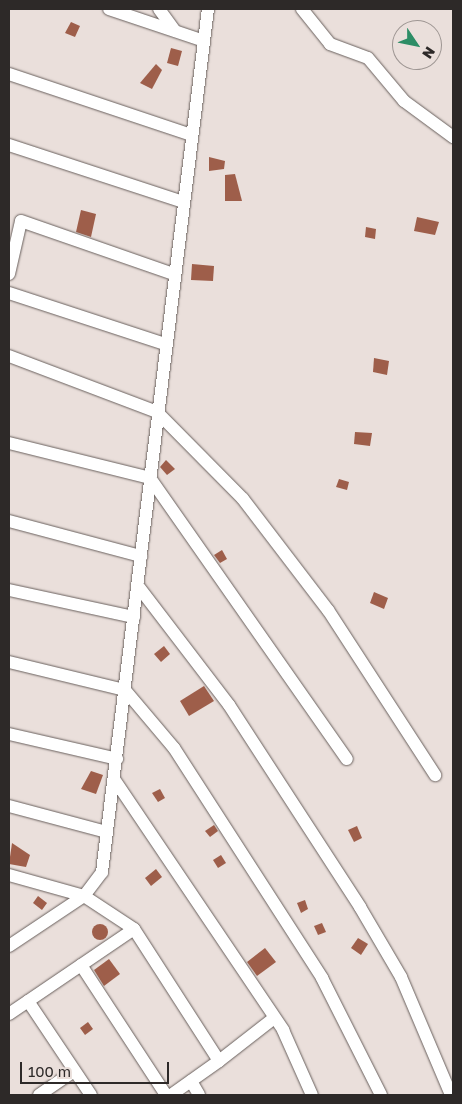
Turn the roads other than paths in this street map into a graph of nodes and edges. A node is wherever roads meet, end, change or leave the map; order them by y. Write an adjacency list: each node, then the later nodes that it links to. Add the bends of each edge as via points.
1 (109, 9): 5 (street)
2 (159, 9): 5 (street)
3 (208, 9): 6 (street)
4 (302, 9): 9 (street, via 320,35 339,49 368,58 404,101)
5 (175, 31): 6 (street)
6 (204, 41): 8 (street)
7 (9, 74): 8 (street)
8 (191, 135): 11 (street)
9 (453, 137)
10 (9, 145): 11 (street)
11 (183, 202): 13 (street)
12 (9, 274): 13 (street, via 21,221)
13 (173, 274): 15 (street)
14 (9, 293): 15 (street)
15 (165, 344): 17 (street)
16 (9, 356): 17 (street)
17 (157, 412): 19 (street); 30 (street, via 249,507 328,610)
18 (9, 443): 19 (street)
19 (150, 478): 21 (street); 29 (street)
20 (9, 521): 21 (street)
21 (141, 556): 22 (street)
22 (138, 586): 24 (street); 52 (street, via 229,705 360,907 401,977)
23 (9, 590): 24 (street)
24 (134, 617): 26 (street)
25 (9, 662): 26 (street)
26 (126, 690): 28 (street); 51 (street, via 174,748 322,978)
27 (9, 734): 28 (street)
28 (117, 759): 31 (street)
29 (347, 759)
30 (436, 775)
31 (114, 779): 33 (street); 41 (street)
32 (9, 806): 33 (street)
33 (107, 832): 35 (street, via 102,872)
34 (9, 875): 35 (street)
35 (84, 896): 36 (street); 37 (street)
36 (134, 928): 38 (street); 42 (street)
37 (9, 946)
38 (81, 965): 39 (street); 47 (street)
39 (28, 1001): 40 (street); 43 (street)
40 (9, 1014)
41 (274, 1018): 42 (street); 50 (street)
42 (219, 1061): 44 (street)
43 (74, 1071): 45 (street); 46 (street)
44 (191, 1080): 48 (street); 49 (street)
45 (39, 1095)
46 (91, 1095)
47 (166, 1095)
48 (171, 1095)
49 (199, 1095)
50 (312, 1095)
51 (382, 1095)
52 (451, 1095)

